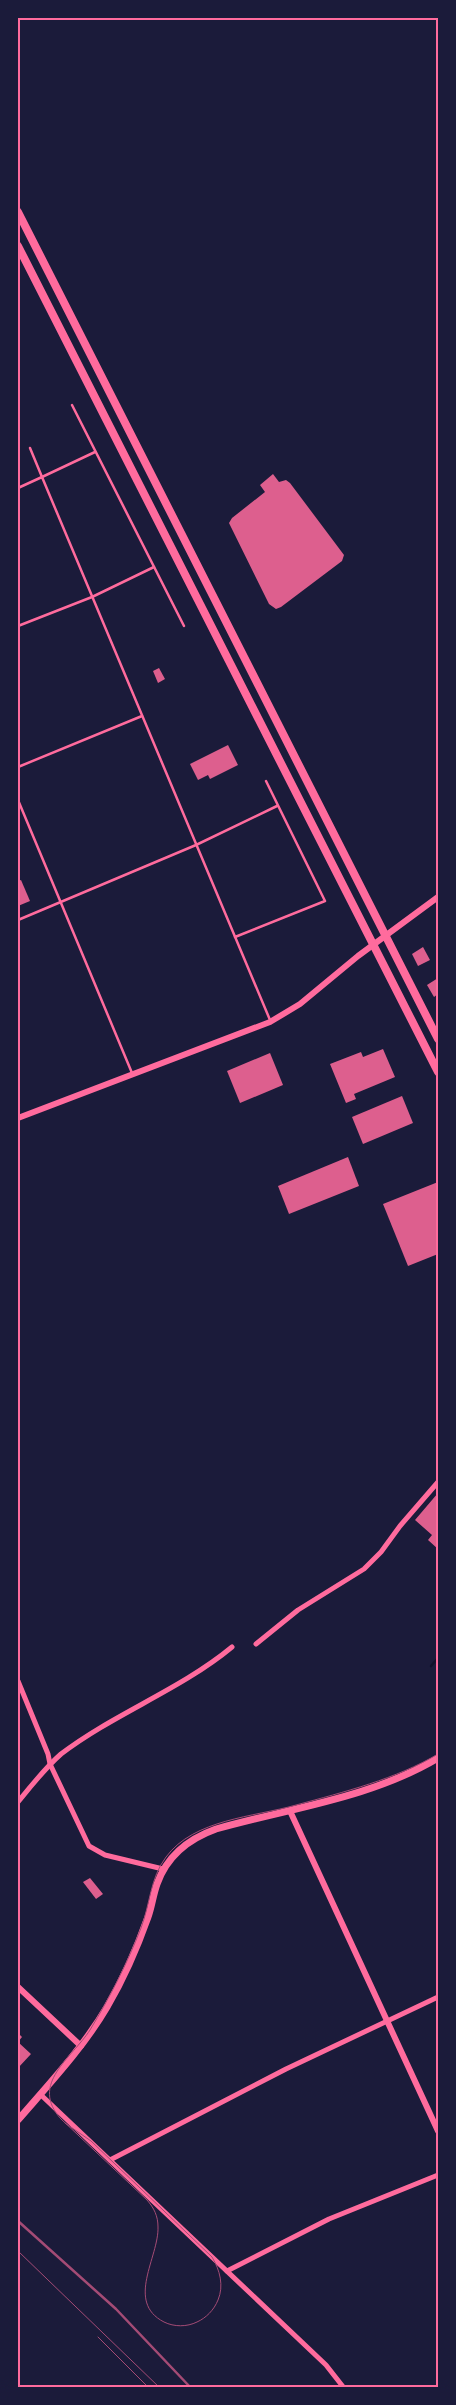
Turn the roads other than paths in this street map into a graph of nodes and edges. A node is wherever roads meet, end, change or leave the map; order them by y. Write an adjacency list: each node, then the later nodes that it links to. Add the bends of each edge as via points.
1 (18, 212): 21 (main road)
2 (18, 246): 23 (main road)
3 (72, 405): 5 (lane)
4 (30, 448): 6 (lane)
5 (95, 452): 6 (lane); 8 (lane)
6 (42, 477): 7 (lane); 9 (lane)
7 (18, 488)
8 (154, 566): 9 (lane); 11 (lane)
9 (92, 597): 10 (lane); 12 (lane)
10 (18, 626)
11 (184, 626)
12 (142, 716): 13 (lane); 17 (lane)
13 (18, 767)
14 (266, 781): 16 (lane)
15 (18, 800): 19 (lane)
16 (277, 806): 17 (lane); 22 (lane, via 325,901)
17 (196, 845): 19 (lane); 22 (lane)
18 (438, 897): 21 (street)
19 (61, 902): 20 (lane); 27 (lane)
20 (18, 920)
21 (386, 936): 23 (street); 25 (main road)
22 (235, 937): 24 (lane)
23 (374, 944): 24 (street, via 300,1004); 26 (main road)
24 (270, 1022): 27 (street)
25 (438, 1039)
26 (438, 1072)
27 (132, 1075): 28 (street)
28 (18, 1118)
29 (438, 1482): 30 (street, via 364,1569 298,1610)
30 (256, 1644)
31 (232, 1646): 34 (street, via 211,1664 102,1726)
32 (18, 1680): 34 (street)
33 (438, 1758): 36 (main road, via 398,1778)
34 (50, 1764): 35 (street); 37 (street, via 89,1846 105,1855)
35 (18, 1802)
36 (290, 1811): 37 (main road, via 205,1833 177,1851); 40 (street)
37 (163, 1869): 41 (main road, via 149,1915 124,1976)
38 (18, 1987): 41 (street)
39 (438, 1997): 40 (street)
40 (387, 2020): 44 (street); 45 (street)
41 (81, 2046): 42 (main road)
42 (40, 2094): 43 (main road); 45 (street)
43 (18, 2120)
44 (438, 2131)
45 (110, 2160): 47 (street)
46 (438, 2175): 47 (street, via 329,2219)
47 (227, 2271): 48 (street, via 326,2365)
48 (344, 2388)

